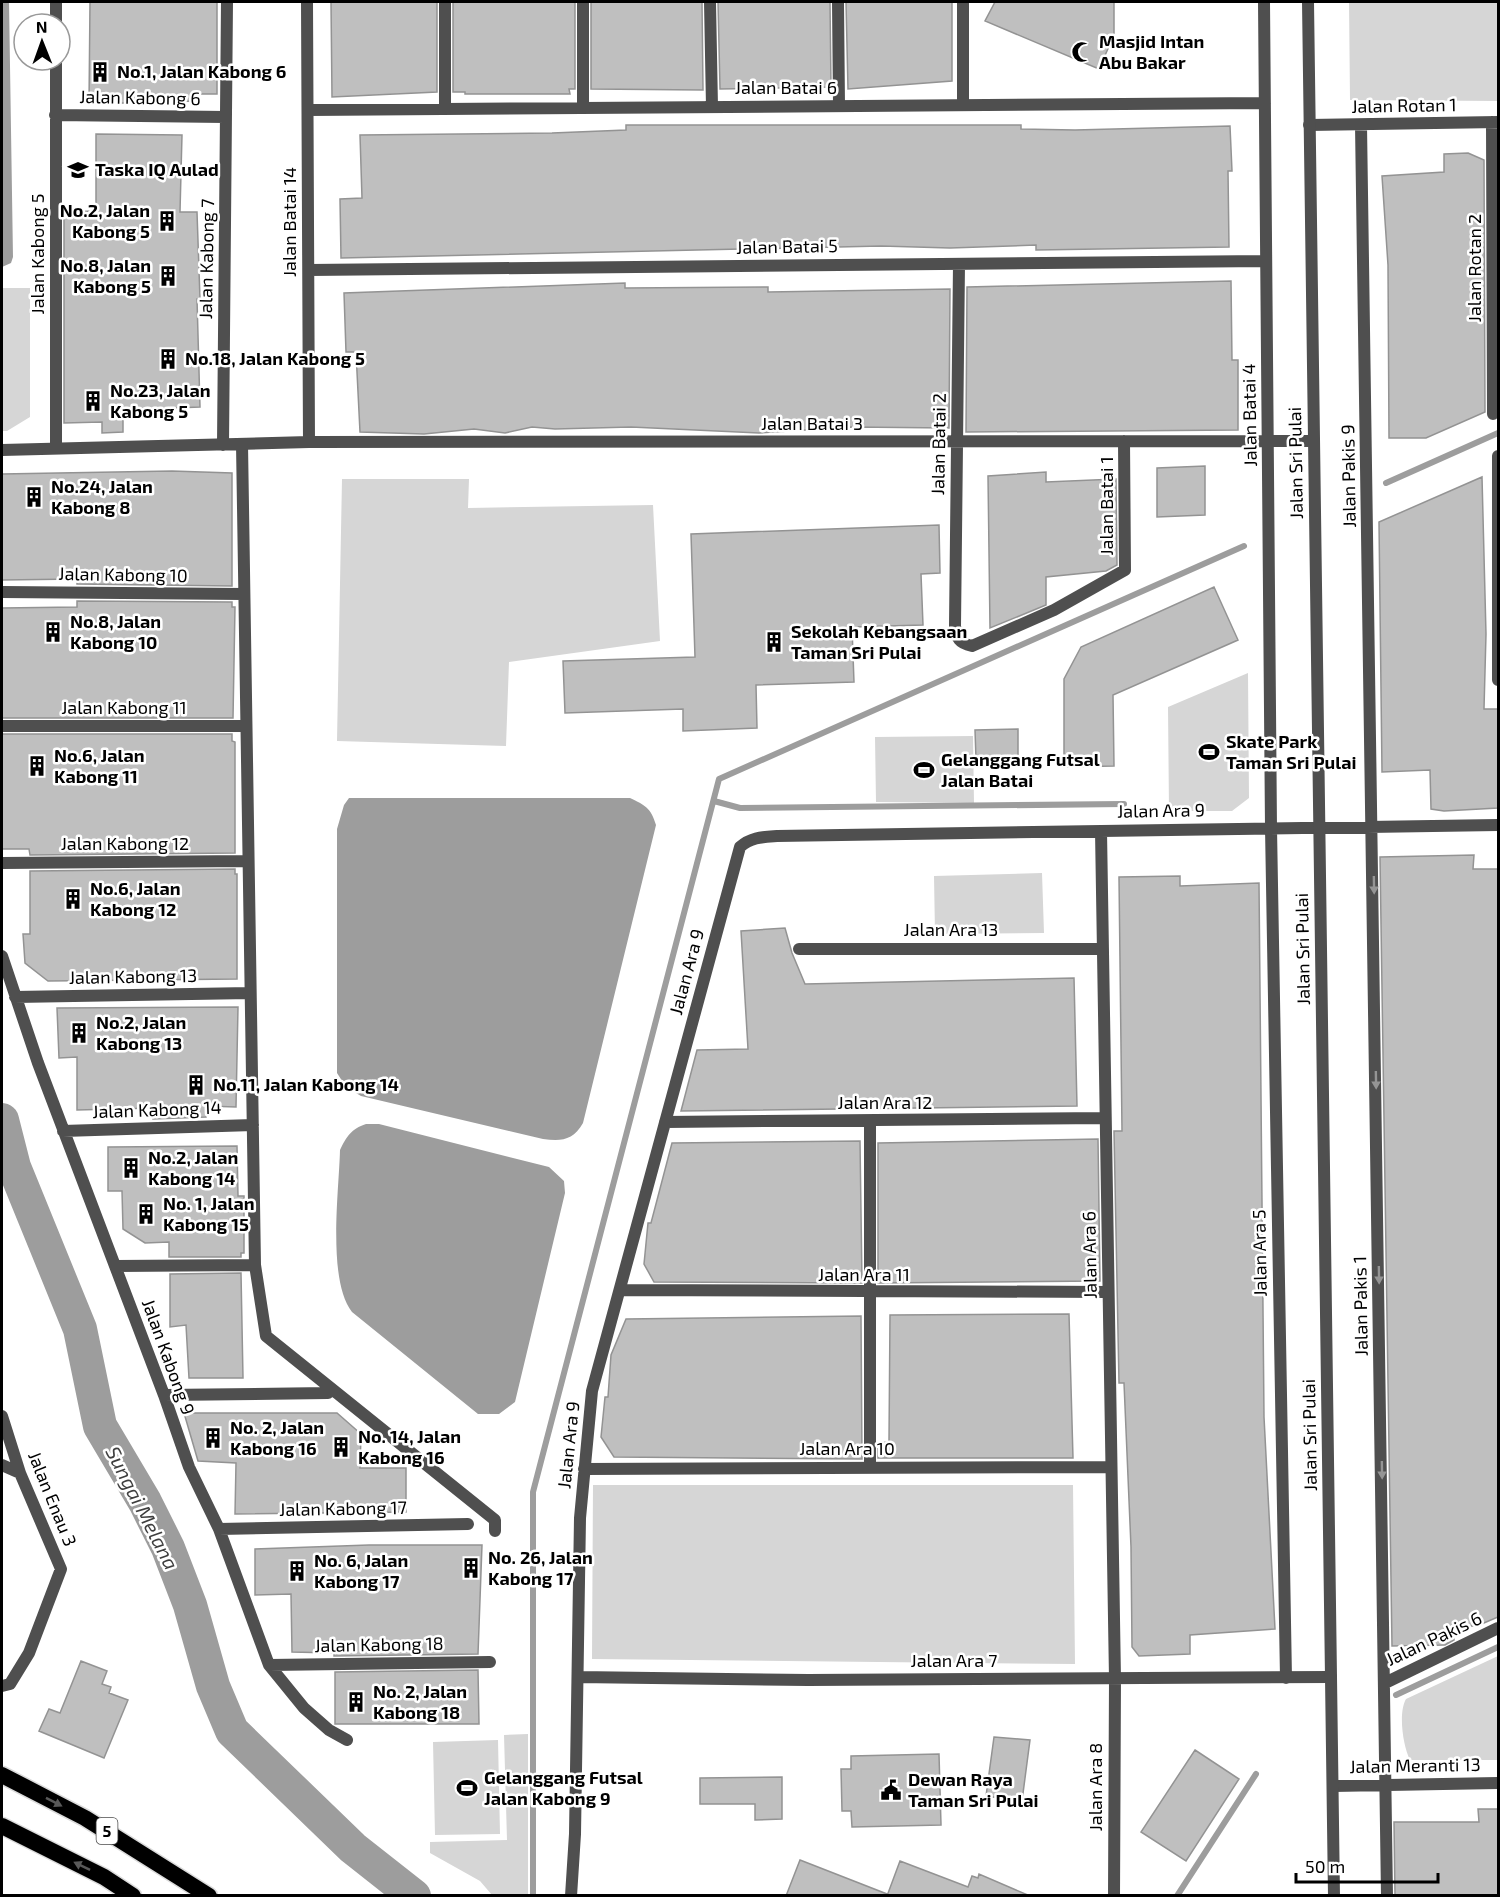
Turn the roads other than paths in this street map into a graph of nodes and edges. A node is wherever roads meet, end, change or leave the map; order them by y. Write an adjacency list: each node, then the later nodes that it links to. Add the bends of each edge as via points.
1 (227, 2): 19 (street, Jalan Kabong 7)
2 (308, 2): 17 (street, Jalan Batai 14)
3 (445, 2): 16 (street)
4 (583, 2): 15 (street)
5 (710, 2): 14 (street)
6 (838, 2): 13 (street)
7 (963, 2): 12 (street)
8 (1264, 2): 11 (street, Jalan Batai 4)
9 (1308, 2): 22 (street, Jalan Sri Pulai)
10 (56, 72): 18 (street, Jalan Kabong 5)
11 (1265, 103): 12 (street, Jalan Batai 6); 23 (street, Jalan Batai 4)
12 (963, 105): 13 (street, Jalan Batai 6)
13 (839, 106): 14 (street, Jalan Batai 6)
14 (712, 107): 15 (street, Jalan Batai 6)
15 (583, 108): 16 (street, Jalan Batai 6)
16 (445, 109): 17 (street, Jalan Batai 6)
17 (308, 110): 25 (street, Jalan Batai 14)
18 (55, 115): 19 (street, Jalan Kabong 6); 34 (street, Jalan Kabong 5)
19 (225, 117): 32 (street, Jalan Kabong 7)
20 (1495, 122): 21 (street, Jalan Rotan 1); 26 (street, Jalan Rotan 2)
21 (1361, 125): 22 (street, Jalan Rotan 1); 45 (street, Jalan Pakis 9)
22 (1310, 126): 30 (street, Jalan Sri Pulai)
23 (1266, 261): 24 (street, Jalan Batai 5); 29 (street, Jalan Batai 4)
24 (959, 264): 25 (street, Jalan Batai 5); 27 (street, Jalan Batai 2)
25 (309, 270): 31 (street, Jalan Batai 14)
26 (1493, 414)
27 (957, 441): 28 (street, Jalan Batai 3); 31 (street, Jalan Batai 3); 40 (street, Jalan Batai 2)
28 (1124, 441): 29 (street, Jalan Batai 3); 40 (street, Jalan Batai 1, via 1125,570 1054,610 972,646 956,638)
29 (1268, 441): 30 (street, Jalan Batai 3); 47 (street, Jalan Batai 4)
30 (1314, 441): 46 (street, Jalan Sri Pulai)
31 (309, 442): 33 (street, Jalan Batai 3)
32 (223, 444): 33 (street, Jalan Batai 3); 34 (street, Jalan Batai 3)
33 (242, 444): 39 (street)
34 (56, 448): 35 (street, Jalan Batai 3)
35 (2, 450)
36 (1498, 456): 37 (street)
37 (1498, 553): 41 (street)
38 (2, 591): 39 (street, Jalan Kabong 10)
39 (244, 594): 43 (street)
40 (955, 626)
41 (1498, 680)
42 (2, 726): 43 (street, Jalan Kabong 11)
43 (246, 726): 49 (street)
44 (1498, 825): 45 (street, Jalan Ara 9)
45 (1373, 826): 46 (street, Jalan Ara 9); 84 (street, Jalan Pakis 1, one-way to 84)
46 (1319, 827): 47 (street, Jalan Ara 9); 81 (street, Jalan Sri Pulai)
47 (1271, 828): 48 (street, Jalan Ara 9); 82 (street, Jalan Ara 5)
48 (1101, 831): 52 (street, Jalan Ara 6); 58 (street, Jalan Ara 9, via 777,836 746,841 730,882)
49 (249, 861): 50 (street, Jalan Kabong 12); 54 (street)
50 (2, 863)
51 (799, 949): 52 (street, Jalan Ara 13)
52 (1103, 949): 56 (street, Jalan Ara 6)
53 (2, 956): 55 (street, Jalan Kabong 9)
54 (250, 993): 55 (street, Jalan Kabong 13); 59 (street)
55 (15, 997): 60 (street, Jalan Kabong 9)
56 (1105, 1118): 57 (street, Jalan Ara 12); 64 (street, Jalan Ara 6)
57 (870, 1121): 58 (street, Jalan Ara 12); 65 (street)
58 (665, 1122): 63 (street, Jalan Ara 9)
59 (253, 1125): 60 (street, Jalan Kabong 14); 61 (street)
60 (63, 1131): 62 (street, Jalan Kabong 9)
61 (255, 1264): 62 (street); 76 (street, via 266,1336 495,1520)
62 (116, 1266): 67 (street, Jalan Kabong 9)
63 (620, 1290): 65 (street, Jalan Ara 11); 72 (street, Jalan Ara 9, via 592,1391)
64 (1108, 1292): 65 (street, Jalan Ara 11); 71 (street, Jalan Ara 6)
65 (870, 1293): 70 (street)
66 (328, 1393): 67 (street)
67 (164, 1395): 75 (street, Jalan Kabong 9, via 189,1467)
68 (2, 1416): 73 (street, Jalan Enau 3)
69 (2, 1465): 73 (street)
70 (870, 1467): 71 (street, Jalan Ara 10); 72 (street, Jalan Ara 10)
71 (1111, 1467): 83 (street, Jalan Ara 6)
72 (584, 1468): 80 (street, Jalan Ara 9)
73 (20, 1473): 85 (street, Jalan Enau 3, via 61,1569 29,1653 10,1684)
74 (468, 1524): 75 (street, Jalan Kabong 17)
75 (219, 1529): 79 (street, Jalan Kabong 9)
76 (495, 1531)
77 (1498, 1628): 84 (street, Jalan Pakis 6)
78 (490, 1662): 79 (street, Jalan Kabong 18)
79 (269, 1665): 86 (street, Jalan Kabong 9, via 304,1708)
80 (578, 1677): 83 (street, Jalan Ara 7); 94 (street)
81 (1331, 1677): 82 (street, Jalan Ara 7); 90 (street, Jalan Sri Pulai)
82 (1286, 1678): 83 (street, Jalan Ara 7)
83 (1115, 1679): 95 (street, Jalan Ara 8)
84 (1384, 1683): 89 (street, Jalan Pakis 1)
85 (2, 1686)
86 (347, 1740)
87 (2, 1775): 93 (highway, 5, one-way to 93, via 85,1818)
88 (1498, 1783): 89 (street, Jalan Meranti 13)
89 (1386, 1785): 90 (street, Jalan Meranti 13); 97 (street, Jalan Pakis 1)
90 (1333, 1786): 96 (street, Jalan Sri Pulai)
91 (2, 1827): 92 (highway, 5, one-way to 91, via 104,1877)
92 (133, 1896)
93 (209, 1896)
94 (571, 1896)
95 (1114, 1896)
96 (1334, 1896)
97 (1387, 1896)

